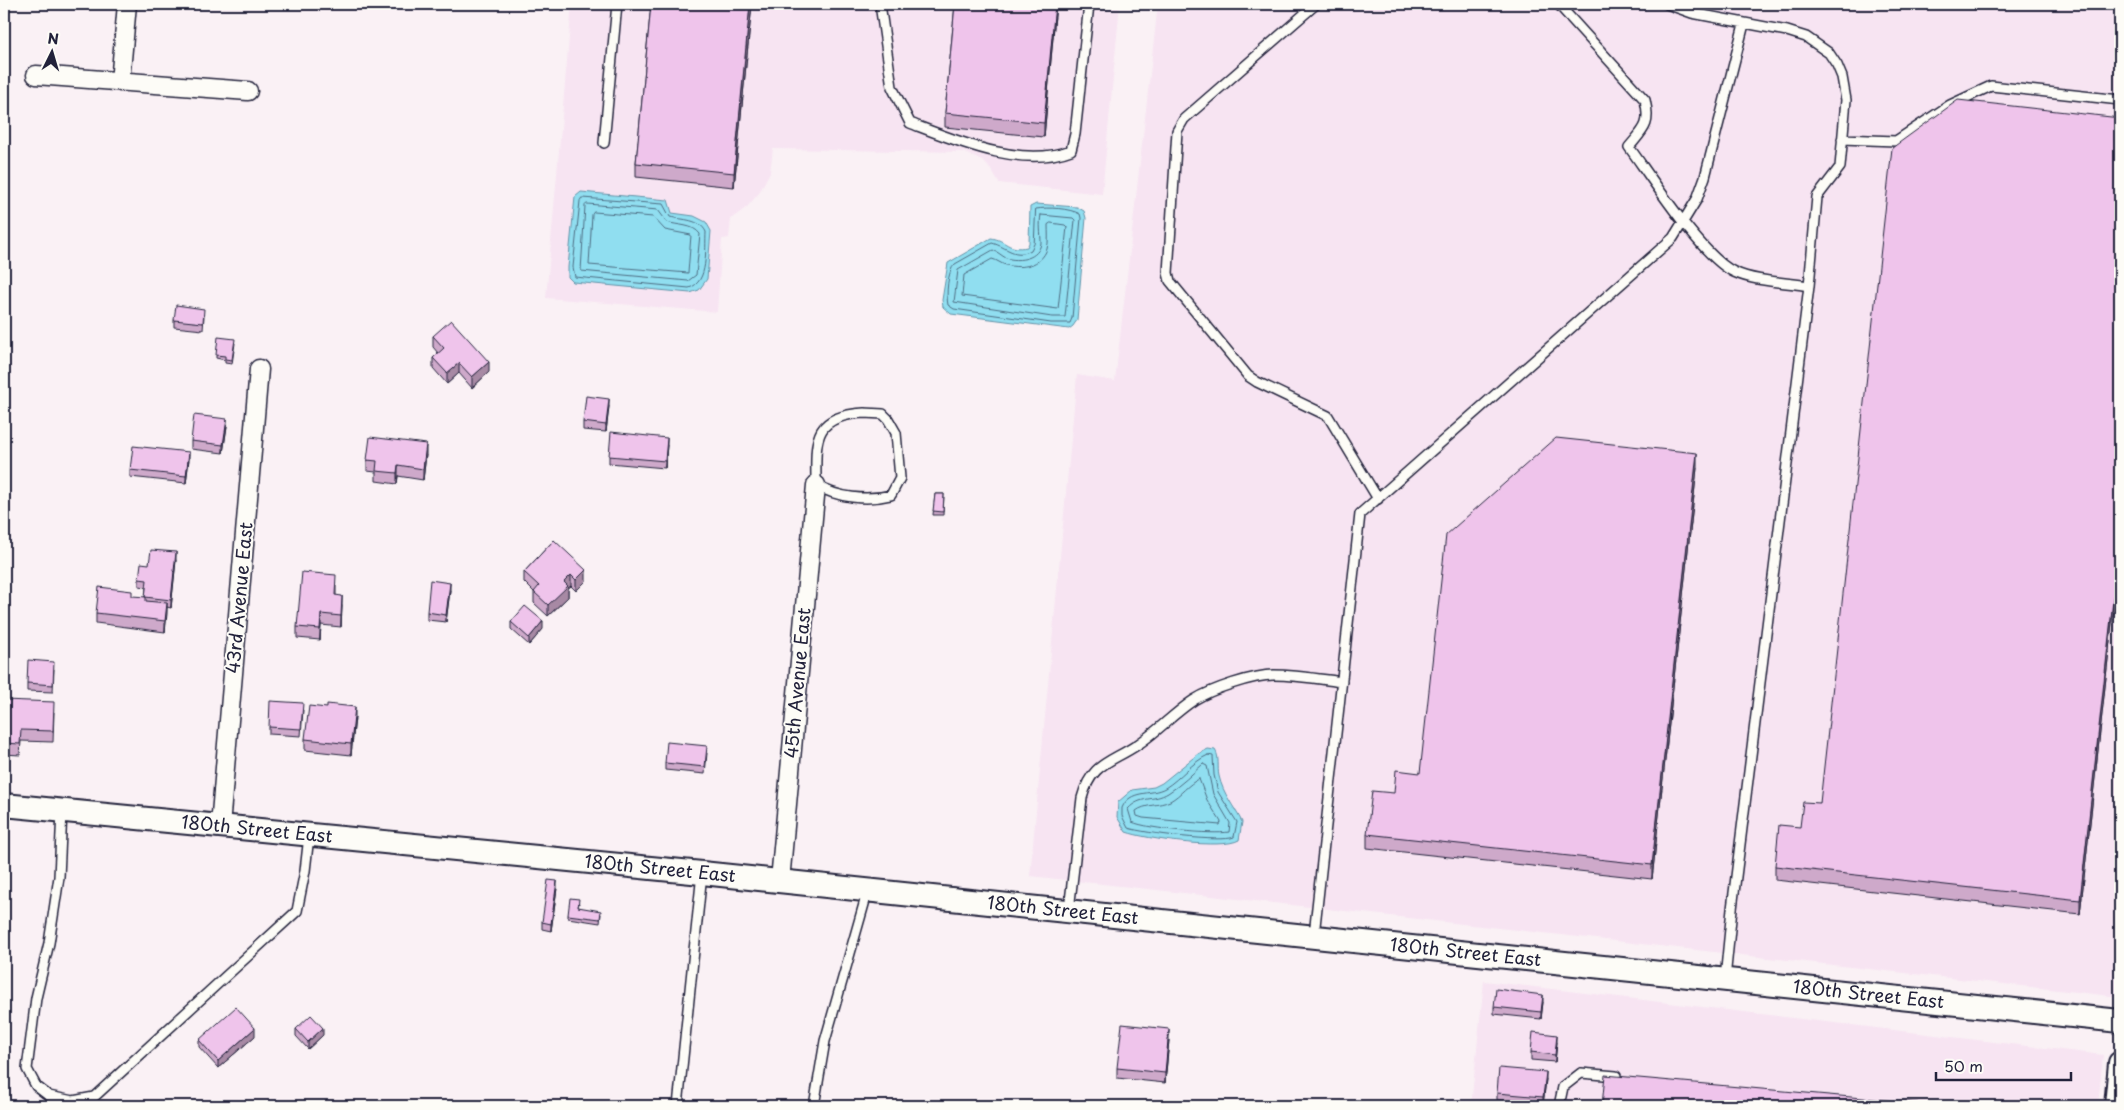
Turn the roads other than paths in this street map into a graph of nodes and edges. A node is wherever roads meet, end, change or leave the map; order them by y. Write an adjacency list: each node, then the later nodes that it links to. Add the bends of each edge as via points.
1 (127, 4): 10 (street)
2 (617, 4): 14 (lane)
3 (880, 4): 4 (lane, via 892,87 910,123 955,140 1016,156 1056,156 1071,150 1075,134)
4 (1088, 4)
5 (1316, 4): 19 (lane, via 1184,119 1177,131 1168,273 1170,281 1248,376 1328,416)
6 (1558, 4): 15 (lane, via 1645,100 1649,115 1646,128 1629,147)
7 (1667, 4): 8 (lane)
8 (1744, 24): 13 (lane, via 1806,37 1829,53 1837,65 1846,100); 15 (lane, via 1705,177)
9 (36, 75): 10 (street)
10 (120, 82): 11 (street)
11 (248, 91)
12 (2120, 100): 13 (lane, via 1991,86 1950,105 1896,141)
13 (1842, 139): 16 (lane, via 1840,167 1817,197)
14 (604, 143)
15 (1684, 222): 16 (lane, via 1720,263 1732,271); 19 (lane, via 1662,249)
16 (1809, 286): 30 (lane)
17 (260, 369): 23 (street, 43rd Avenue East)
18 (816, 484): 18 (lane, via 816,445 822,428 833,418 845,414 883,414 888,419 896,433 900,478 891,495 851,497 824,490); 26 (street, 45th Avenue East)
19 (1378, 499): 20 (lane, via 1360,514)
20 (1342, 682): 28 (lane, via 1272,675 1213,690 1177,712 1138,745 1098,768 1090,776 1082,798); 29 (lane)
21 (4, 805): 22 (street, 180th Street East)
22 (62, 810): 23 (street, 180th Street East); 24 (lane, via 60,877 36,998 27,1069 36,1086 49,1096 73,1101 94,1096 297,911)
23 (220, 826): 24 (street, 180th Street East)
24 (309, 834): 25 (street, 180th Street East)
25 (702, 872): 26 (street, 180th Street East); 34 (lane)
26 (780, 881): 27 (street, 180th Street East)
27 (868, 890): 28 (street, 180th Street East); 35 (lane, via 825,1041)
28 (1069, 910): 29 (street, 180th Street East)
29 (1314, 936): 30 (street, 180th Street East)
30 (1725, 979): 31 (street, 180th Street East)
31 (2120, 1021)
32 (2120, 1063): 37 (street)
33 (1630, 1077): 36 (lane, via 1581,1073 1564,1087)
34 (678, 1106)
35 (814, 1106)
36 (1559, 1106)
37 (2116, 1106)

